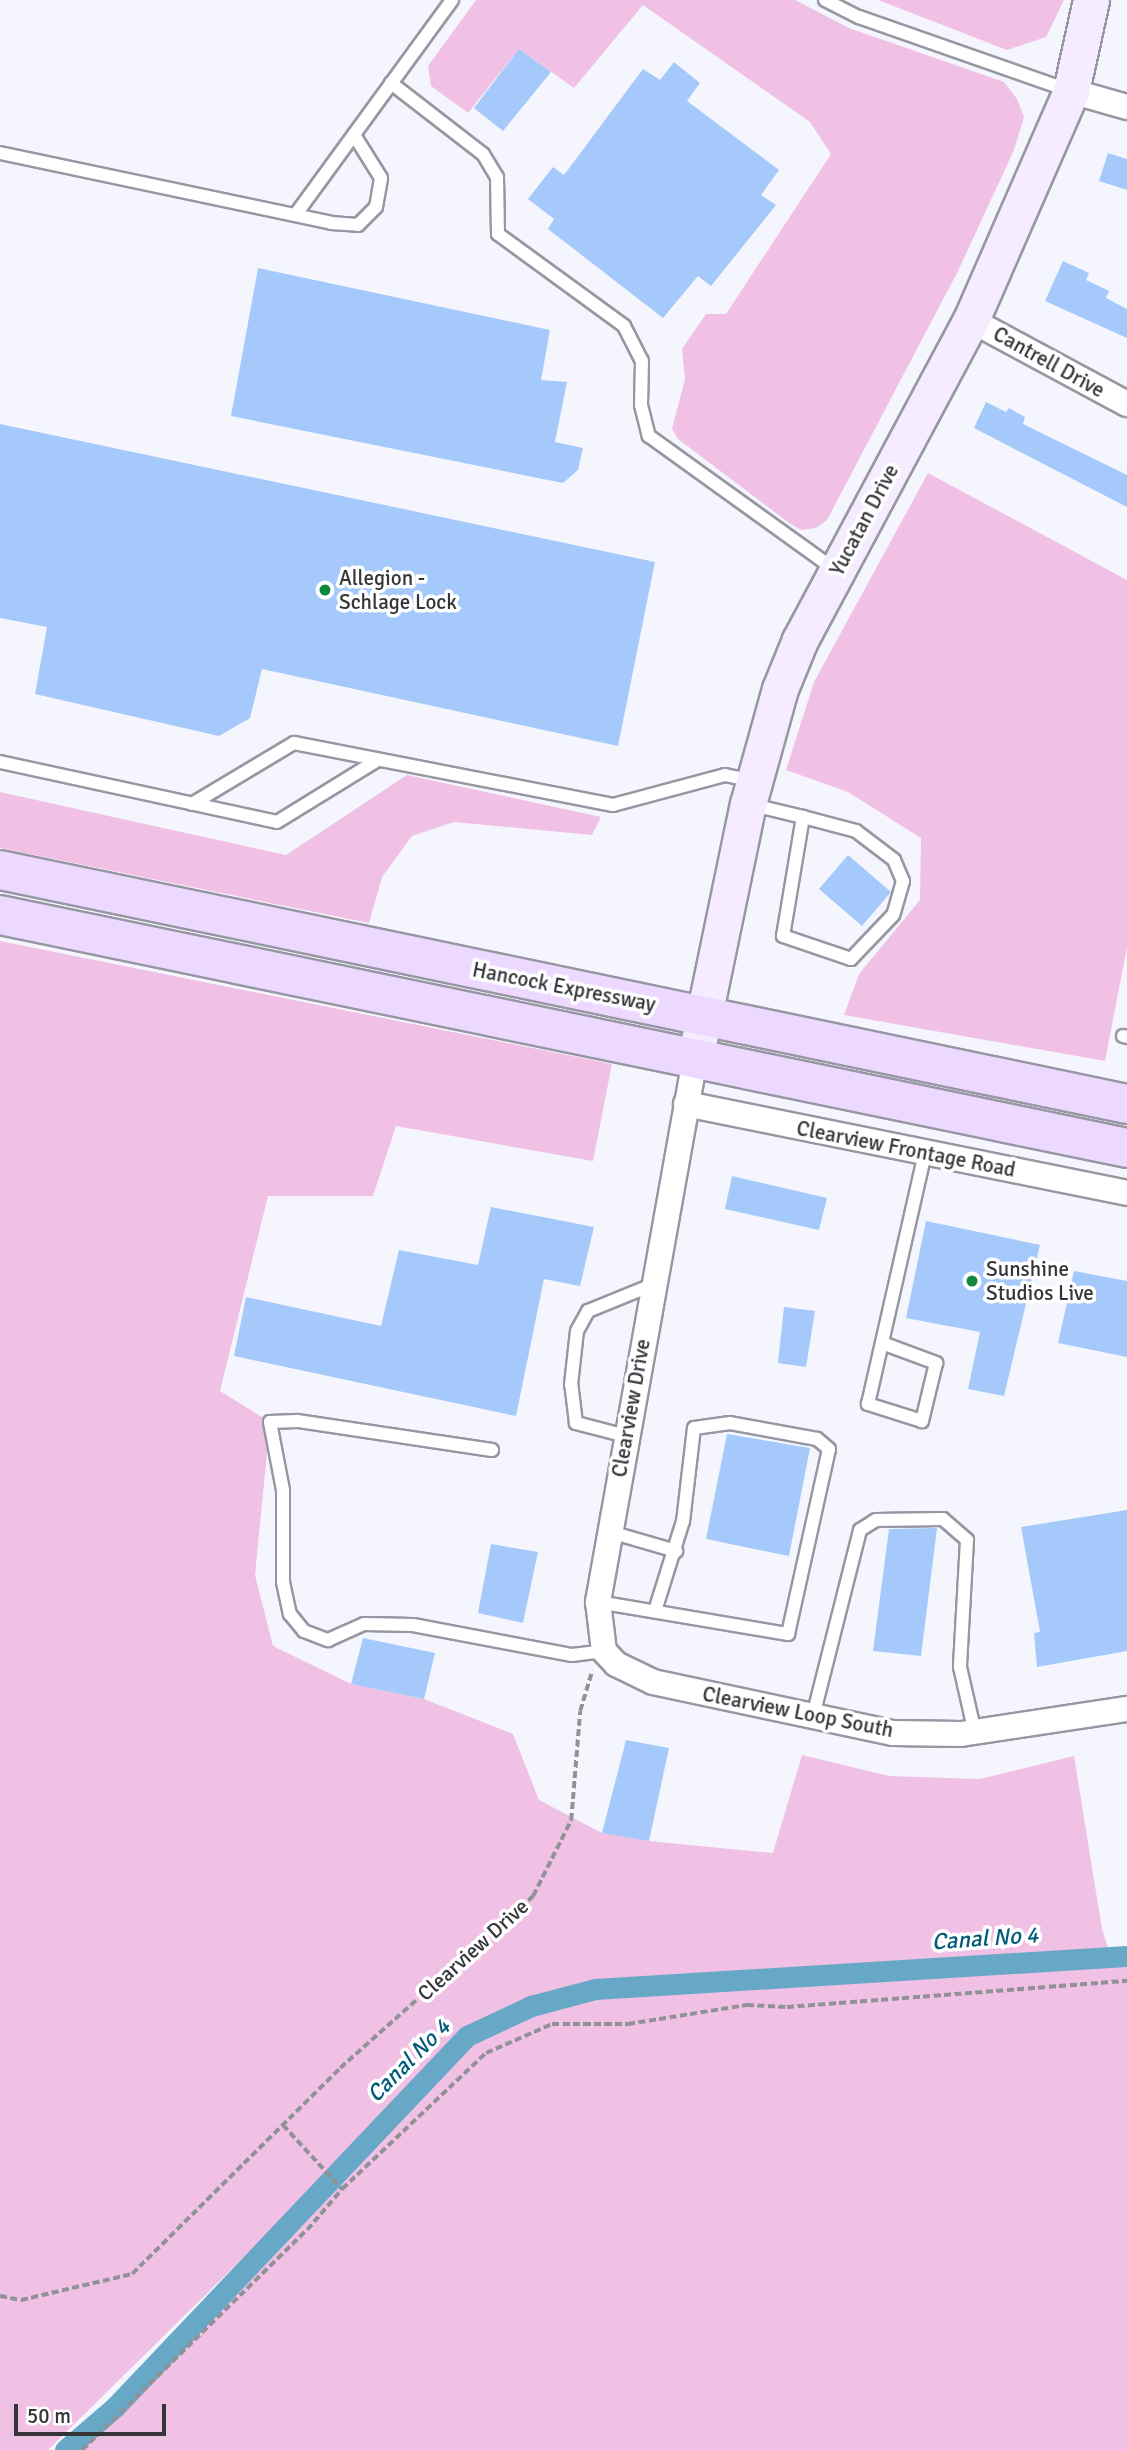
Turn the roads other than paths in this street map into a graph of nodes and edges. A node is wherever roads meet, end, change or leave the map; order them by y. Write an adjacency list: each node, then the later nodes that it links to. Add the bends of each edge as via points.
1 (452, 0): 4 (lane)
2 (825, 0): 5 (lane, via 859,17)
3 (1091, 0): 5 (street, Yucatan Drive)
4 (391, 83): 7 (lane); 12 (lane, via 483,154 497,177 498,234 624,326 642,361 641,405 649,436)
5 (1071, 91): 6 (street); 10 (street, Yucatan Drive)
6 (1127, 107)
7 (354, 135): 9 (lane); 9 (lane, via 381,178 376,207 358,225)
8 (0, 153): 9 (lane)
9 (296, 214)
10 (971, 320): 11 (street, Cantrell Drive); 12 (street, Yucatan Drive)
11 (1127, 404)
12 (837, 572): 15 (street, Yucatan Drive, via 780,689)
13 (376, 761): 15 (lane, via 613,805 725,775); 16 (lane, via 294,743); 16 (lane, via 277,822)
14 (0, 762): 16 (lane)
15 (751, 792): 17 (lane); 20 (street, Yucatan Drive)
16 (192, 804)
17 (803, 817): 17 (lane, via 856,831 894,860 904,881 893,915 852,959 783,936)
18 (0, 870): 20 (main road, Hancock Expressway)
19 (0, 915): 21 (main road, Hancock Expressway)
20 (704, 1015): 21 (street, Yucatan Drive); 23 (main road, Hancock Expressway)
21 (695, 1059): 22 (street, Clearview Drive); 24 (main road, Hancock Expressway)
22 (686, 1104): 25 (street, Clearview Frontage Road); 27 (street, Clearview Drive)
23 (1127, 1104)
24 (1127, 1148)
25 (925, 1153): 26 (street, Clearview Frontage Road); 28 (lane)
26 (1127, 1193)
27 (652, 1285): 29 (street, Clearview Drive); 29 (lane, via 588,1311 577,1331 571,1385 576,1423)
28 (882, 1343): 28 (lane, via 868,1404 922,1421 936,1363)
29 (626, 1436): 31 (street, Clearview Drive)
30 (492, 1450): 35 (lane, via 297,1421 270,1422 283,1490 283,1582 290,1614 304,1631 328,1640 364,1624 413,1625 572,1655)
31 (610, 1532): 32 (lane); 33 (street, Clearview Drive)
32 (676, 1550): 34 (lane); 34 (lane, via 694,1428 730,1423 817,1438 829,1449 788,1634)
33 (598, 1602): 34 (lane); 35 (street, Clearview Drive)
34 (655, 1611)
35 (604, 1651): 37 (street, Clearview Loop South, via 616,1664 653,1682)
36 (1127, 1709): 38 (street, Clearview Loop South)
37 (814, 1716): 38 (street, Clearview Loop South, via 893,1733); 38 (lane, via 860,1530 876,1520 943,1520 967,1540 960,1667)
38 (975, 1732)

